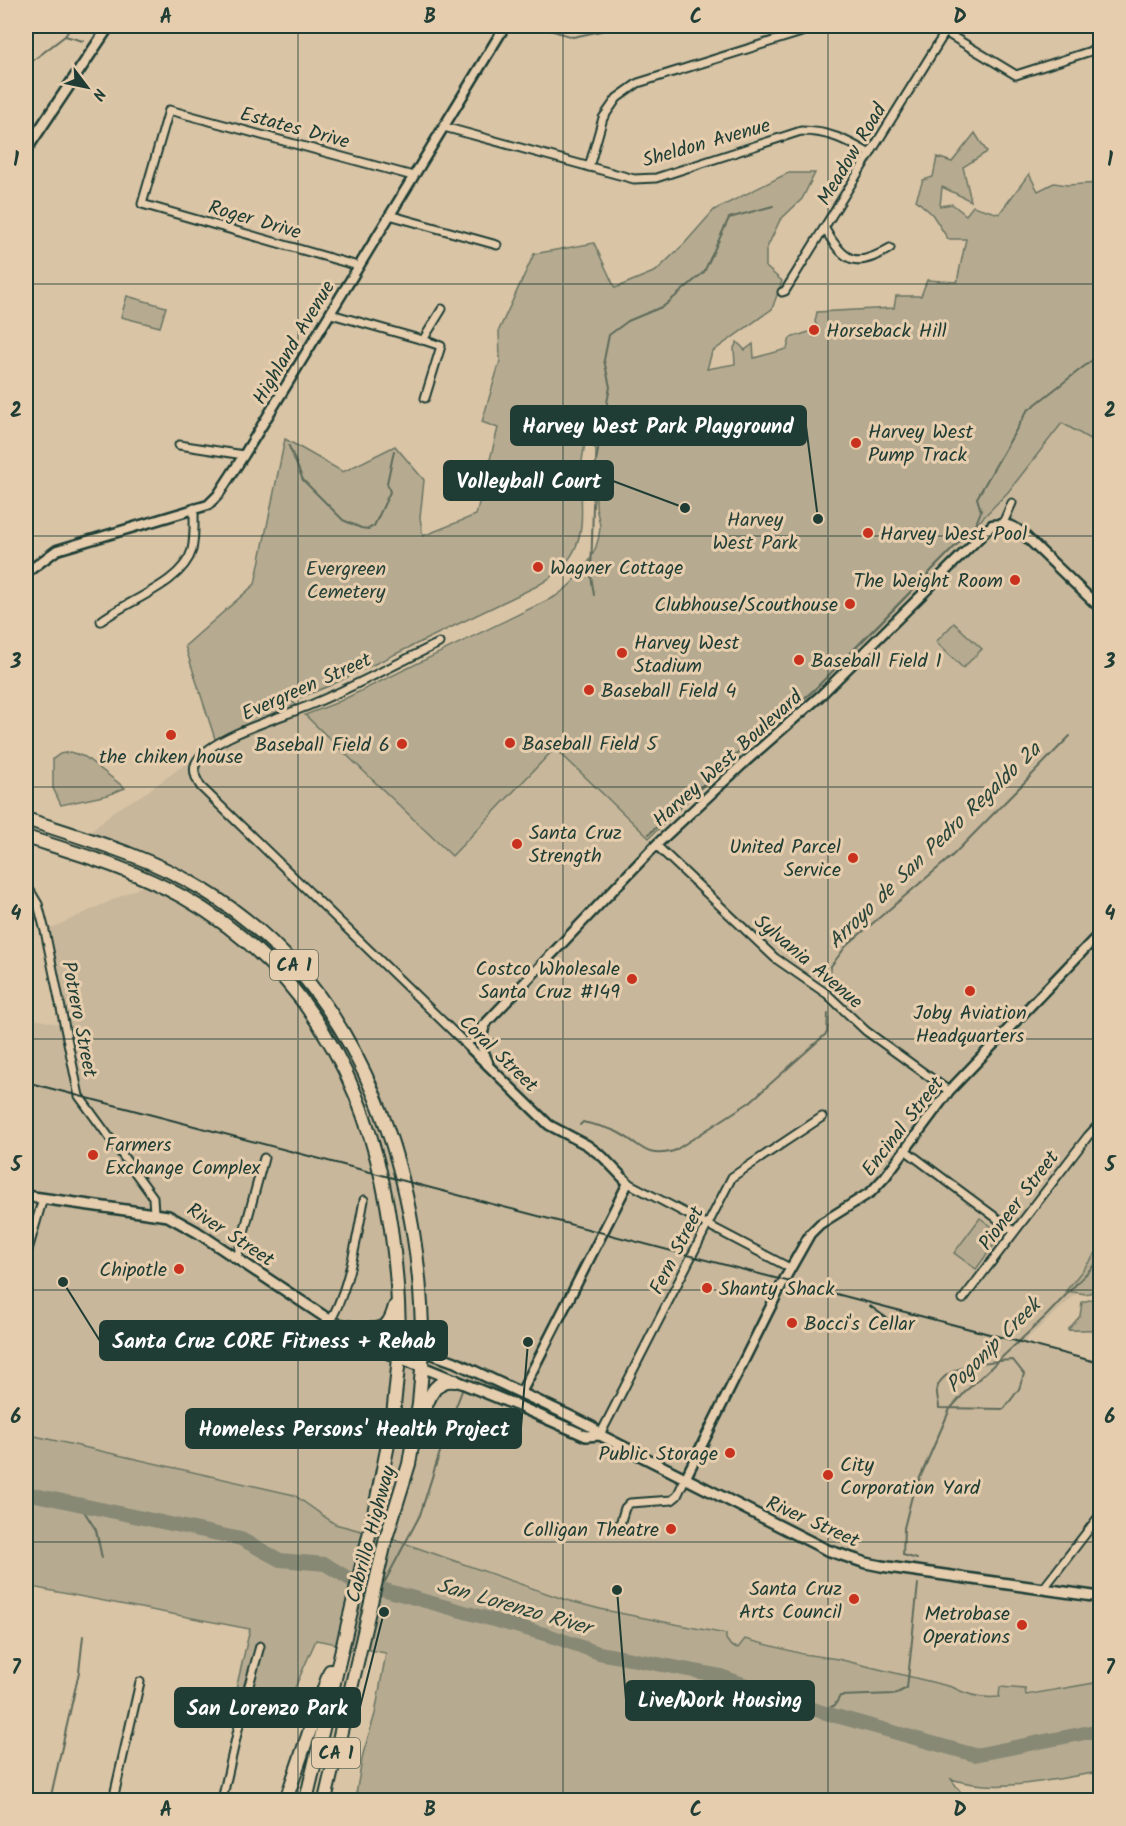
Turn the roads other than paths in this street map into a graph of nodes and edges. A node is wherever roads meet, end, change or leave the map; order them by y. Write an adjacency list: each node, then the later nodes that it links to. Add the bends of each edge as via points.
1 (109, 26): 8 (main road)
2 (505, 26): 7 (street, Highland Avenue)
3 (821, 26): 10 (street, via 638,83 617,98 603,118)
4 (935, 26): 5 (street)
5 (947, 28): 6 (street, via 1016,75); 9 (street, Meadow Road)
6 (1101, 49)
7 (444, 127): 10 (street, Sheldon Avenue); 11 (street, Highland Avenue)
8 (26, 150)
9 (870, 154): 10 (street, Sheldon Avenue, via 833,135 801,131 656,178 634,179); 14 (street, Meadow Road)
10 (589, 167)
11 (413, 176): 12 (street, Estates Drive, via 169,110); 13 (street, Highland Avenue)
12 (142, 204): 17 (street, Roger Drive)
13 (389, 215): 15 (street); 17 (street, Highland Avenue)
14 (825, 229): 16 (street, Meadow Road, via 841,253 852,259 865,261); 18 (street)
15 (497, 245)
16 (890, 248)
17 (358, 266): 20 (street, Highland Avenue)
18 (782, 292)
19 (442, 309): 21 (street)
20 (331, 314): 21 (street); 24 (street, Highland Avenue)
21 (423, 340): 22 (street, via 441,346)
22 (425, 398)
23 (179, 445): 24 (street)
24 (244, 455): 26 (street, Highland Avenue, via 218,495 208,505)
25 (1012, 503): 27 (street)
26 (194, 508): 28 (street, Highland Avenue, via 57,550); 30 (street, via 194,539 185,564 161,584)
27 (1003, 523): 29 (street, via 1020,531); 35 (street, Harvey West Boulevard, via 984,532 828,688)
28 (26, 573)
29 (1101, 608)
30 (101, 621)
31 (439, 643): 32 (street, Evergreen Street, via 316,703 238,734 210,749 198,759)
32 (195, 768): 39 (street, Coral Street, via 201,787)
33 (26, 819): 61 (highway, Cabrillo Highway / CA 1, via 142,859 202,889 258,930 316,992 362,1064 396,1156 415,1244)
34 (26, 837): 56 (highway, Cabrillo Highway / CA 1, via 122,869 184,897 253,947 299,996 337,1053 358,1099 387,1205)
35 (656, 845): 38 (street, Harvey West Boulevard); 41 (street, Sylvania Avenue, via 775,958)
36 (26, 884): 50 (street, Potrero Street, via 38,904 45,931 79,1096 153,1197)
37 (1101, 933): 41 (street, Encinal Street)
38 (488, 1021): 39 (street, Harvey West Boulevard); 40 (street, via 480,1043)
39 (466, 1044): 40 (street, Coral Street)
40 (490, 1067): 46 (street, Coral Street, via 549,1125 587,1145)
41 (949, 1091): 44 (street, Encinal Street)
42 (822, 1117): 51 (street, Fern Street, via 732,1177)
43 (1101, 1123): 52 (street, Pioneer Street)
44 (905, 1150): 52 (street); 55 (street, Encinal Street, via 871,1192 810,1234)
45 (264, 1158): 54 (street)
46 (628, 1183): 51 (street); 65 (street)
47 (26, 1196): 48 (main road, River Street)
48 (43, 1198): 50 (main road, River Street); 53 (street)
49 (364, 1200): 58 (street)
50 (154, 1213): 54 (main road, River Street, via 168,1216)
51 (708, 1224): 55 (street); 67 (street, Fern Street)
52 (1014, 1231): 57 (street, Pioneer Street)
53 (26, 1257)
54 (237, 1258): 58 (main road, River Street)
55 (790, 1268): 68 (street, Encinal Street)
56 (398, 1290): 59 (highway, via 388,1324 379,1329); 60 (highway, Cabrillo Highway / CA 1)
57 (963, 1299)
58 (332, 1322): 59 (main road, River Street); 62 (main road, River Street, via 350,1337)
59 (363, 1329): 60 (main road, River Street)
60 (399, 1342): 61 (main road, River Street); 62 (highway, Cabrillo Highway / CA 1)
61 (423, 1350): 63 (highway, Cabrillo Highway / CA 1); 65 (main road, River Street)
62 (399, 1358): 63 (main road, River Street); 73 (highway, Cabrillo Highway / CA 1, via 392,1425)
63 (422, 1369): 64 (main road, River Street); 66 (highway, Cabrillo Highway / CA 1)
64 (455, 1381): 66 (highway, via 445,1381 435,1388); 67 (main road, River Street, via 586,1436)
65 (521, 1393): 67 (main road, River Street, via 592,1427)
66 (415, 1430): 76 (highway, Cabrillo Highway / CA 1)
67 (600, 1435): 68 (main road, River Street)
68 (685, 1479): 70 (street, via 672,1500 630,1503); 71 (main road, River Street, via 827,1551 866,1563)
69 (1101, 1515): 71 (street)
70 (620, 1524)
71 (1043, 1589): 72 (main road, River Street)
72 (1101, 1596)
73 (349, 1622): 79 (highway); 80 (highway, Cabrillo Highway / CA 1)
74 (260, 1646): 78 (street)
75 (140, 1682): 77 (street)
76 (347, 1705): 81 (highway, Cabrillo Highway / CA 1); 82 (highway)
77 (113, 1800)
78 (222, 1800)
79 (286, 1800)
80 (306, 1800)
81 (325, 1800)
82 (332, 1800)

